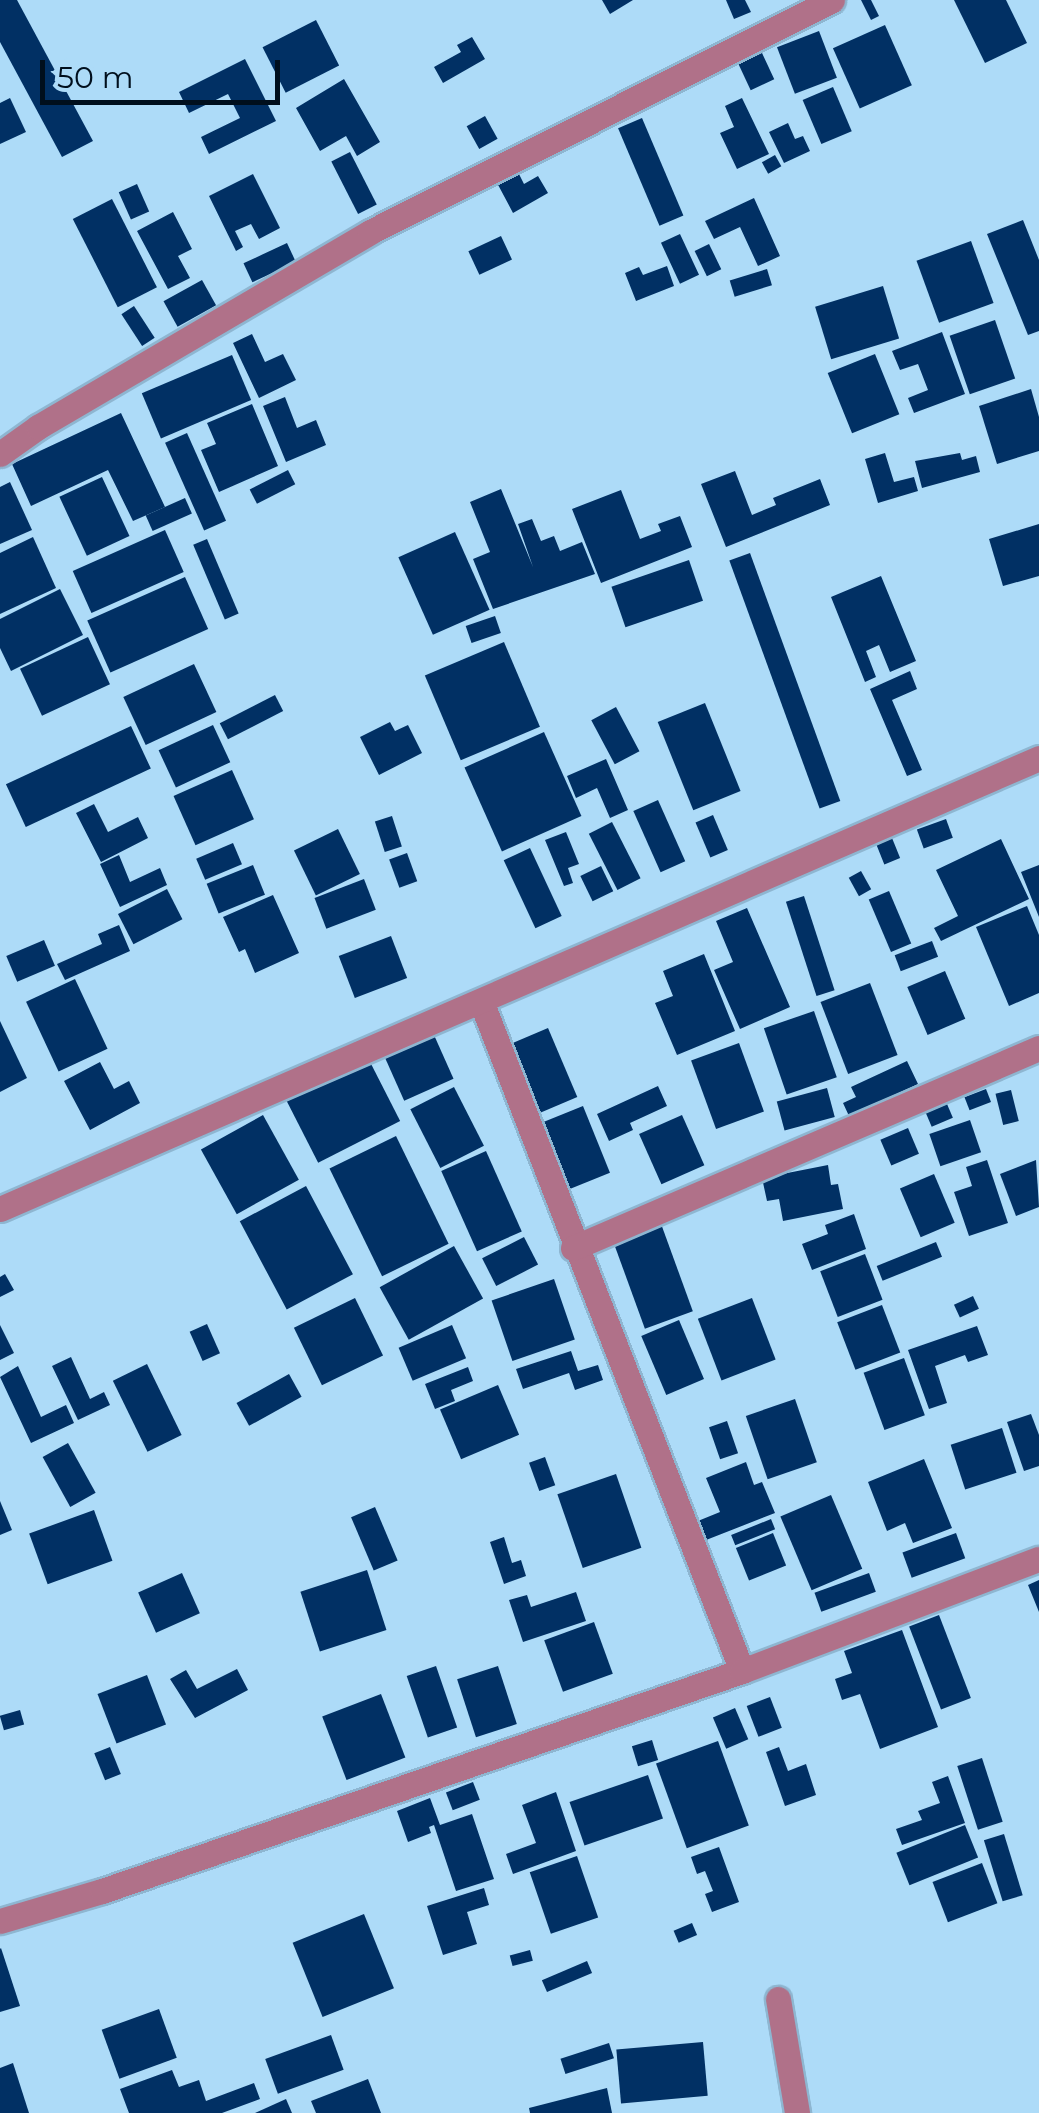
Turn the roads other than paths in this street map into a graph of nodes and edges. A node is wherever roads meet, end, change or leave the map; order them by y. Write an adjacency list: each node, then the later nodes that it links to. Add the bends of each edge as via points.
1 (832, 0): 2 (street, via 370,232)
2 (0, 454)
3 (1039, 758): 4 (street)
4 (481, 1001): 6 (street); 7 (street)
5 (1039, 1048): 7 (street)
6 (0, 1210)
7 (574, 1248): 9 (street)
8 (1039, 1560): 9 (street)
9 (742, 1671): 10 (street)
10 (0, 1921)
11 (778, 1999): 12 (street)
12 (797, 2113)

